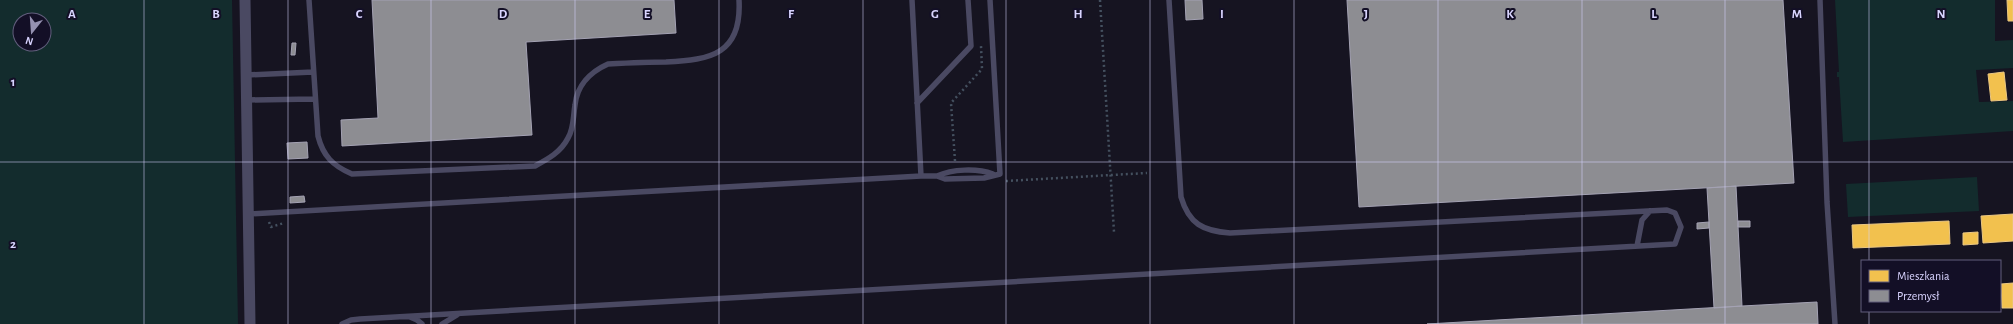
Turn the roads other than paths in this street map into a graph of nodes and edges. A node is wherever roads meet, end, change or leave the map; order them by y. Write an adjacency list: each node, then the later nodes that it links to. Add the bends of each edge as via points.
1 (245, 0): 10 (street)
2 (309, 0): 9 (lane)
3 (739, 0): 11 (lane, via 738,26 727,44 717,53 696,60 608,64 597,69 578,92 568,139 550,158 535,166 352,174 332,162 320,147)
4 (912, 0): 13 (lane)
5 (968, 0): 13 (lane, via 971,46)
6 (990, 0): 14 (lane, via 1000,174)
7 (1169, 0): 17 (lane, via 1181,197 1184,208 1192,220 1201,227 1230,234)
8 (1820, 0): 26 (lane, via 1827,202)
9 (313, 72): 10 (lane); 11 (lane)
10 (246, 75): 12 (street)
11 (314, 99): 12 (lane)
12 (246, 100): 18 (street)
13 (917, 103): 15 (lane)
14 (993, 174): 16 (lane, via 984,178 945,179); 16 (lane, via 984,171 945,172)
15 (921, 176): 16 (lane); 18 (lane)
16 (937, 176)
17 (1650, 211): 19 (lane, via 1642,220); 19 (lane, via 1667,210 1676,213 1681,227 1675,244)
18 (249, 214): 22 (street)
19 (1637, 246): 20 (lane)
20 (463, 313): 21 (lane); 25 (lane)
21 (407, 316): 23 (lane, via 351,320); 24 (lane)
22 (250, 324)
23 (342, 324)
24 (422, 324)
25 (442, 324)
26 (1835, 324)

